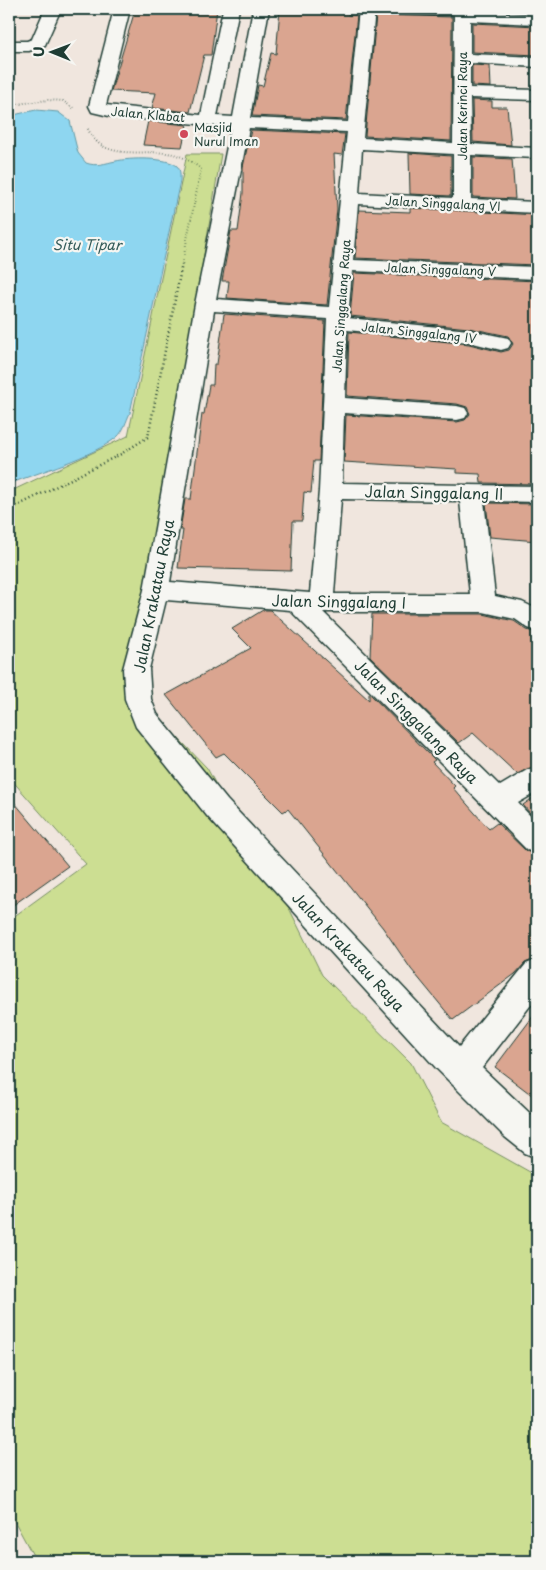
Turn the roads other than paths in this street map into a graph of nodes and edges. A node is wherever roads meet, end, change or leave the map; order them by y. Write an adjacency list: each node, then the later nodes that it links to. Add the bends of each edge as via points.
1 (53, 9): 9 (street, via 39,42)
2 (122, 9): 14 (street, Jalan Klabat, via 98,108 109,112)
3 (231, 9): 14 (street)
4 (261, 9): 15 (street, Jalan Krakatau Raya)
5 (367, 9): 16 (street, Jalan Singgalang Raya)
6 (406, 9): 7 (street)
7 (462, 12): 8 (street); 10 (street, Jalan Kerinci Raya)
8 (537, 19)
9 (9, 46)
10 (462, 58): 11 (street); 12 (street, Jalan Kerinci Raya)
11 (537, 62)
12 (462, 93): 13 (street); 17 (street, Jalan Kerinci Raya)
13 (537, 95)
14 (208, 120): 15 (street, Jalan Klabat)
15 (241, 123): 16 (street, Jalan Klabat); 24 (street, Jalan Krakatau Raya)
16 (355, 135): 17 (street, Jalan Klabat); 19 (street, Jalan Singgalang Raya)
17 (462, 149): 18 (street, Jalan Klabat); 20 (street, Jalan Kerinci Raya)
18 (537, 153)
19 (349, 198): 20 (street, Jalan Singgalang VI); 22 (street, Jalan Singgalang Raya)
20 (462, 204): 21 (street, Jalan Singgalang VI)
21 (537, 208)
22 (344, 264): 23 (street, Jalan Singgalang V); 25 (street, Jalan Singgalang Raya)
23 (537, 273)
24 (205, 304): 25 (street, Jalan Singgalang IV); 32 (street, Jalan Krakatau Raya)
25 (338, 318): 26 (street, Jalan Singgalang IV); 27 (street, Jalan Singgalang Raya)
26 (501, 342)
27 (335, 405): 28 (street); 29 (street, Jalan Singgalang Raya)
28 (456, 413)
29 (330, 491): 30 (street, Jalan Singgalang II); 33 (street, Jalan Singgalang Raya)
30 (471, 492): 31 (street, Jalan Singgalang II); 34 (street)
31 (537, 494)
32 (156, 590): 33 (street, Jalan Singgalang I); 40 (street, Jalan Krakatau Raya, via 136,669 138,699 145,719 217,808 448,1058)
33 (309, 603): 34 (street, Jalan Singgalang I); 37 (street, Jalan Singgalang Raya)
34 (483, 603): 35 (street, Jalan Singgalang I)
35 (530, 616)
36 (537, 778): 37 (street)
37 (498, 802): 38 (street, Jalan Singgalang Raya)
38 (537, 840)
39 (537, 974): 40 (street)
40 (461, 1068): 41 (street, Jalan Krakatau Raya)
41 (537, 1141)

